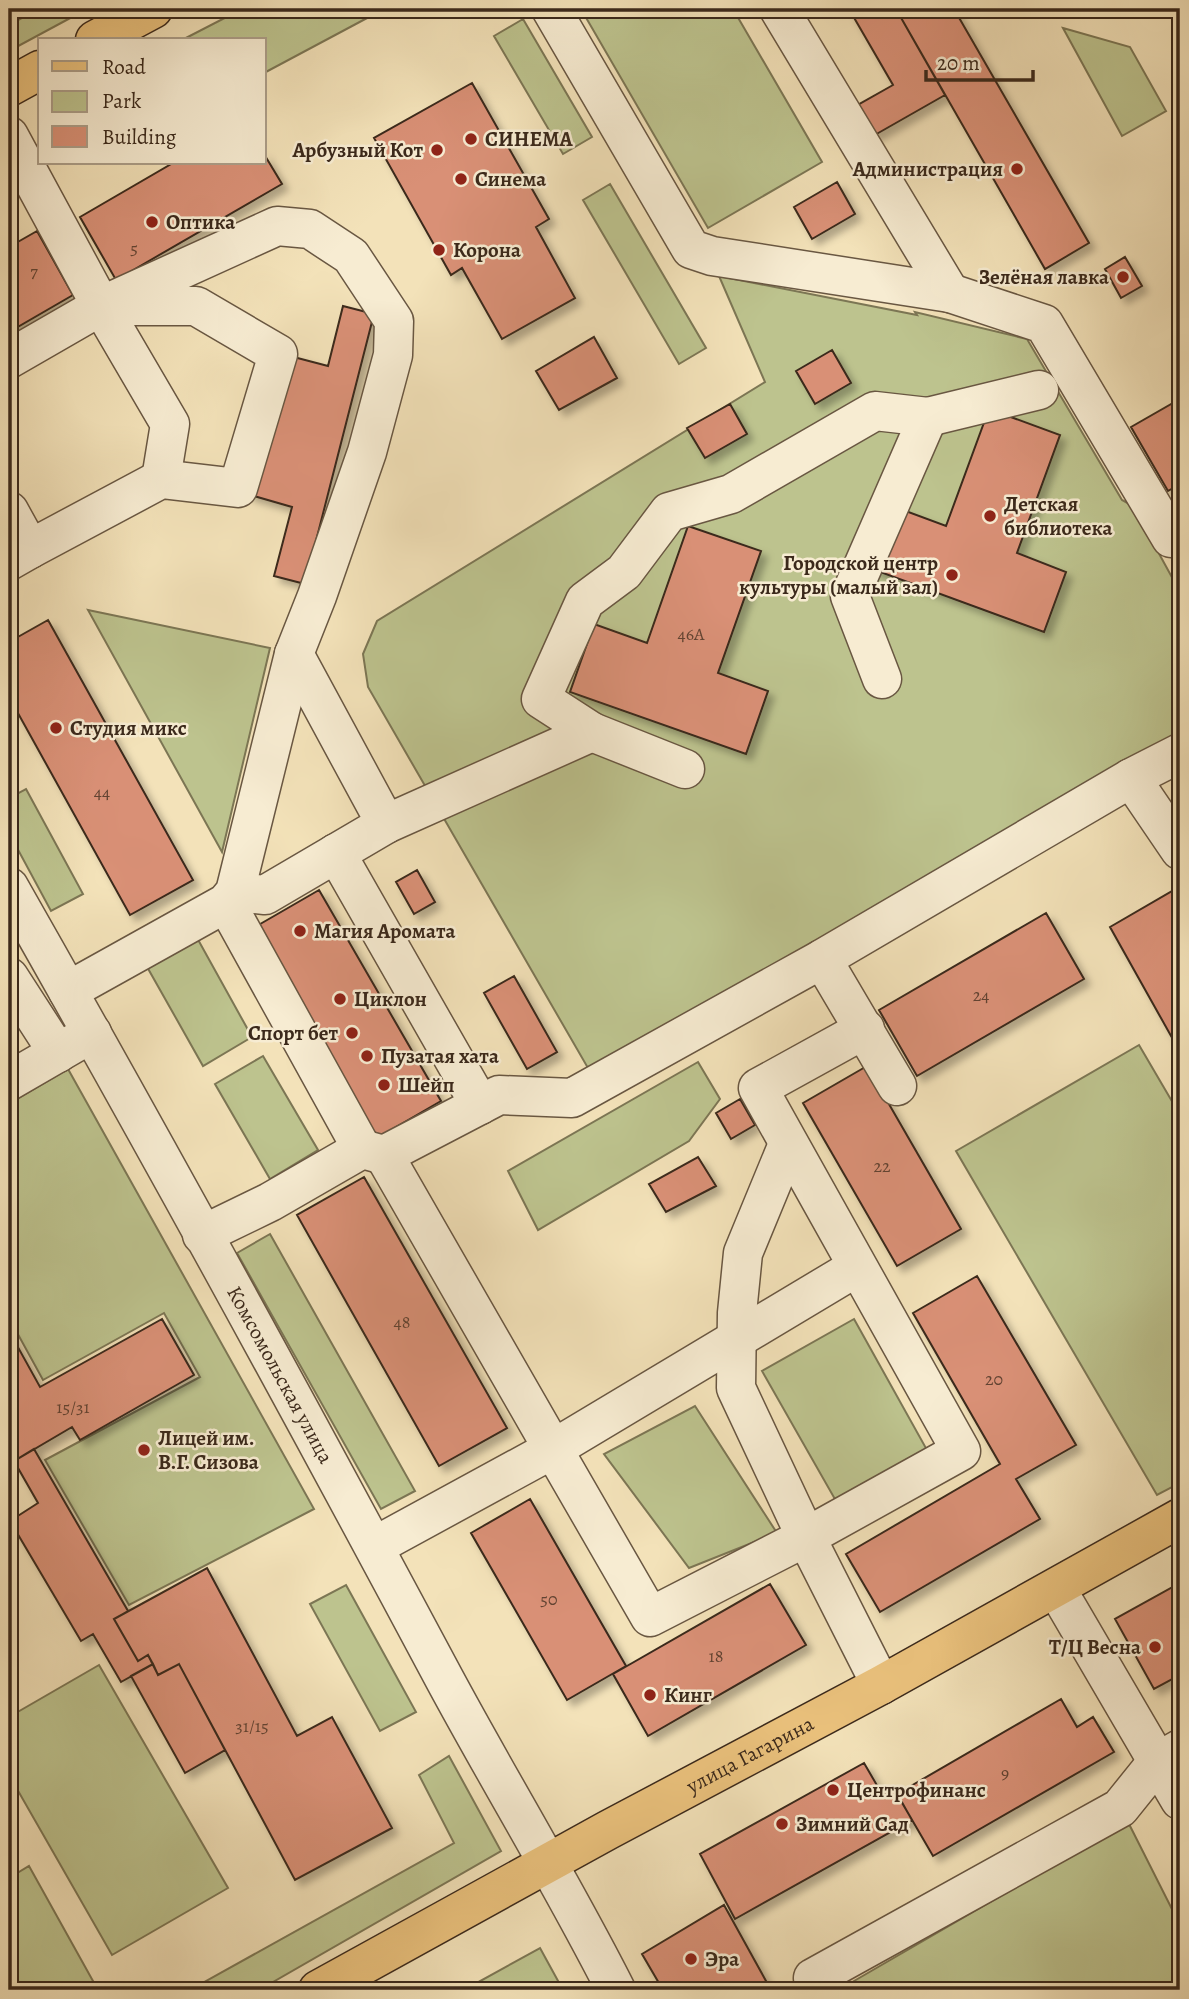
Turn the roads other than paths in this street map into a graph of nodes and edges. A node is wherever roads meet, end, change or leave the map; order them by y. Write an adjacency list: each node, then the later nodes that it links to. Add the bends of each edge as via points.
1 (153, 9): 4 (main road)
2 (551, 9): 8 (street, via 691,249)
3 (779, 9): 8 (street)
4 (99, 38)
5 (38, 71): 6 (main road)
6 (9, 87)
7 (9, 136): 9 (street)
8 (950, 293): 15 (street, via 1045,324)
9 (101, 306): 10 (street); 13 (street, via 170,424); 13 (street, via 196,306 278,354 238,488); 17 (street, via 277,226 310,229 351,256 394,321 393,355 367,452)
10 (9, 359)
11 (1040, 390): 12 (street)
12 (928, 417): 18 (street, via 850,596); 19 (street, via 875,411 731,494 669,512 624,572 584,601 541,699)
13 (161, 479): 16 (street)
14 (9, 511): 16 (street)
15 (1177, 542)
16 (19, 555)
17 (294, 654): 23 (street); 27 (street)
18 (882, 679)
19 (592, 732): 21 (street); 23 (street)
20 (1180, 753): 22 (street)
21 (685, 769)
22 (1131, 778): 24 (street); 28 (street)
23 (386, 824): 25 (street)
24 (1180, 850)
25 (336, 853): 27 (street, via 265,895); 36 (street)
26 (9, 887): 30 (street, Комсомольская улица)
27 (230, 897): 30 (street); 38 (street)
28 (822, 958): 31 (street); 36 (street, via 572,1098 499,1095)
29 (9, 977): 33 (street)
30 (68, 991): 32 (street, Комсомольская улица)
31 (865, 1029): 35 (street); 37 (street, via 758,1088)
32 (92, 1033): 33 (street); 39 (street, Комсомольская улица)
33 (58, 1053): 34 (street)
34 (9, 1081)
35 (897, 1086)
36 (480, 1105): 38 (street)
37 (788, 1144): 40 (street); 41 (street, via 743,1253)
38 (373, 1152): 39 (street); 42 (street)
39 (202, 1235): 45 (street, Комсомольская улица)
40 (857, 1267): 41 (street); 44 (street, via 961,1451)
41 (737, 1340): 42 (street); 44 (street, via 736,1388)
42 (553, 1449): 44 (street, via 650,1616); 45 (street)
43 (1180, 1518): 46 (main road, улица Гагарина)
44 (806, 1537): 47 (street)
45 (375, 1546): 50 (street, Комсомольская улица)
46 (1056, 1588): 47 (main road, улица Гагарина); 48 (street)
47 (881, 1685): 50 (main road, улица Гагарина)
48 (1169, 1756): 49 (street); 53 (street, via 1120,1808 813,1978)
49 (1180, 1800)
50 (547, 1865): 51 (main road, улица Гагарина); 52 (street, Комсомольская улица)
51 (318, 1990)
52 (616, 1990)
53 (820, 1990)

